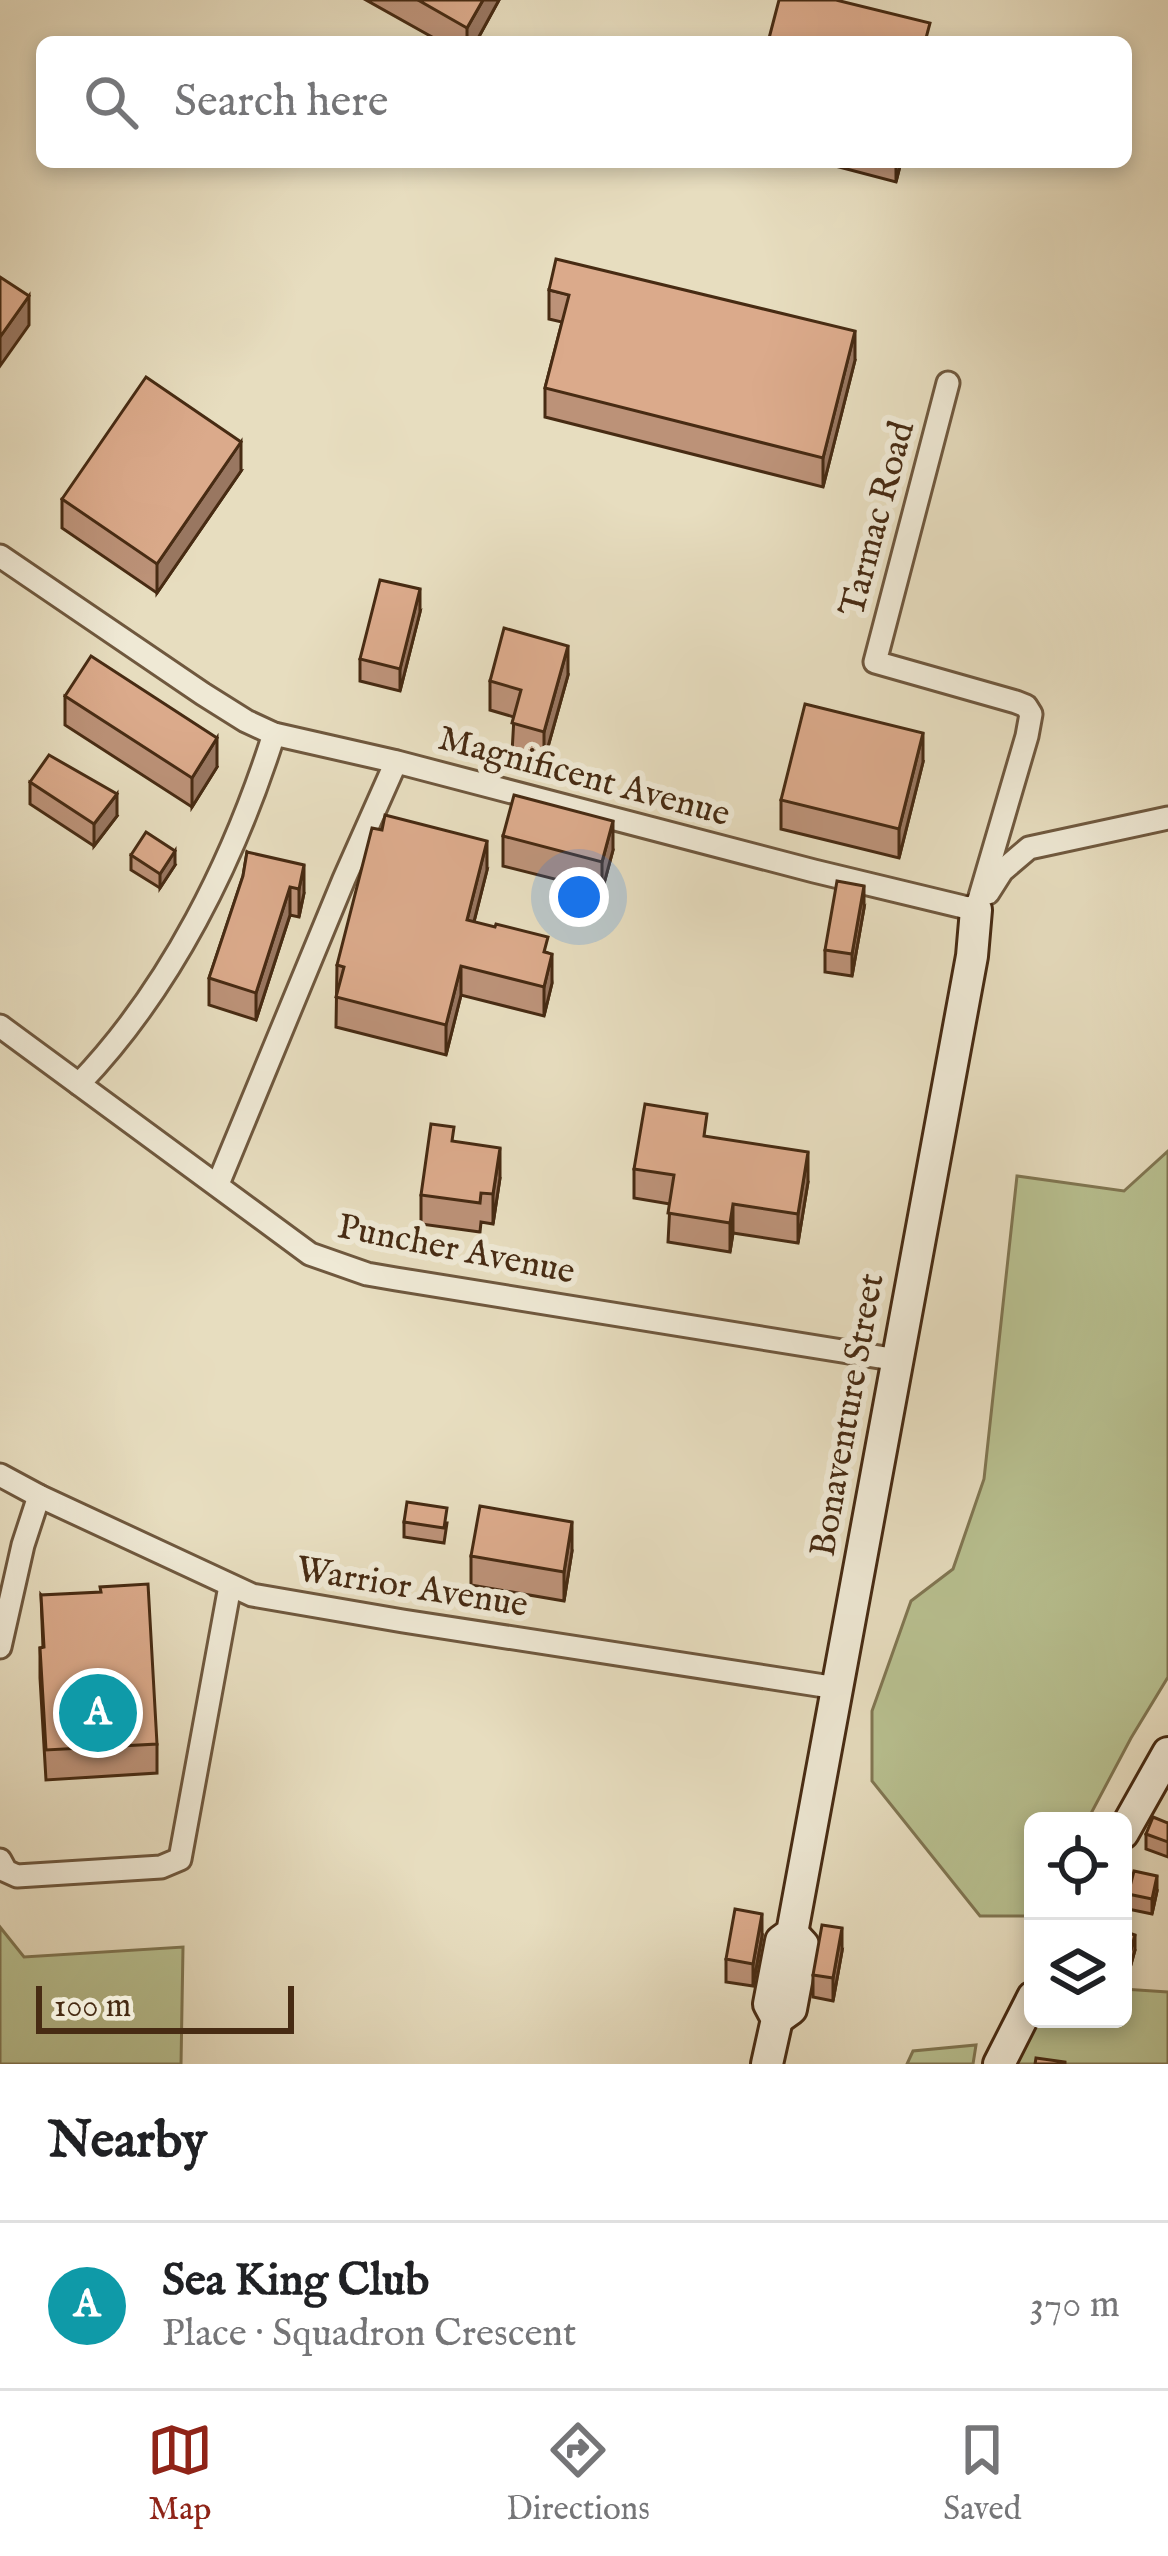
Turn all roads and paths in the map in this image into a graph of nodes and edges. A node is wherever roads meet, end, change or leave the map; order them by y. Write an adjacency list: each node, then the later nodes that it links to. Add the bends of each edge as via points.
1 (948, 383): 6 (street, Tarmac Road, via 875,662 1016,702 1031,714)
2 (0, 556): 3 (street, Magnificent Avenue)
3 (274, 734): 4 (street, Magnificent Avenue); 8 (street, via 197,917)
4 (396, 761): 6 (street, Magnificent Avenue); 9 (street)
5 (1168, 818): 6 (street, via 1029,848)
6 (976, 910): 10 (street, Bonaventure Street)
7 (0, 1026): 8 (street, Puncher Avenue)
8 (79, 1084): 9 (street, Puncher Avenue)
9 (218, 1184): 10 (street, Puncher Avenue, via 310,1254 367,1274)
10 (898, 1360): 15 (street, Bonaventure Street)
11 (0, 1475): 12 (street, Warrior Avenue)
12 (39, 1496): 13 (street, Warrior Avenue); 14 (street)
13 (230, 1586): 15 (street, Warrior Avenue, via 403,1622); 18 (street, via 180,1858 161,1867 17,1876)
14 (0, 1647)
15 (837, 1688): 20 (street, Bonaventure Street, via 792,1933 781,1941 769,2004 776,2019)
16 (1168, 1753): 17 (street)
17 (1132, 1817)
18 (0, 1860)
19 (1024, 2015): 21 (street)
20 (767, 2064)
21 (999, 2064)

